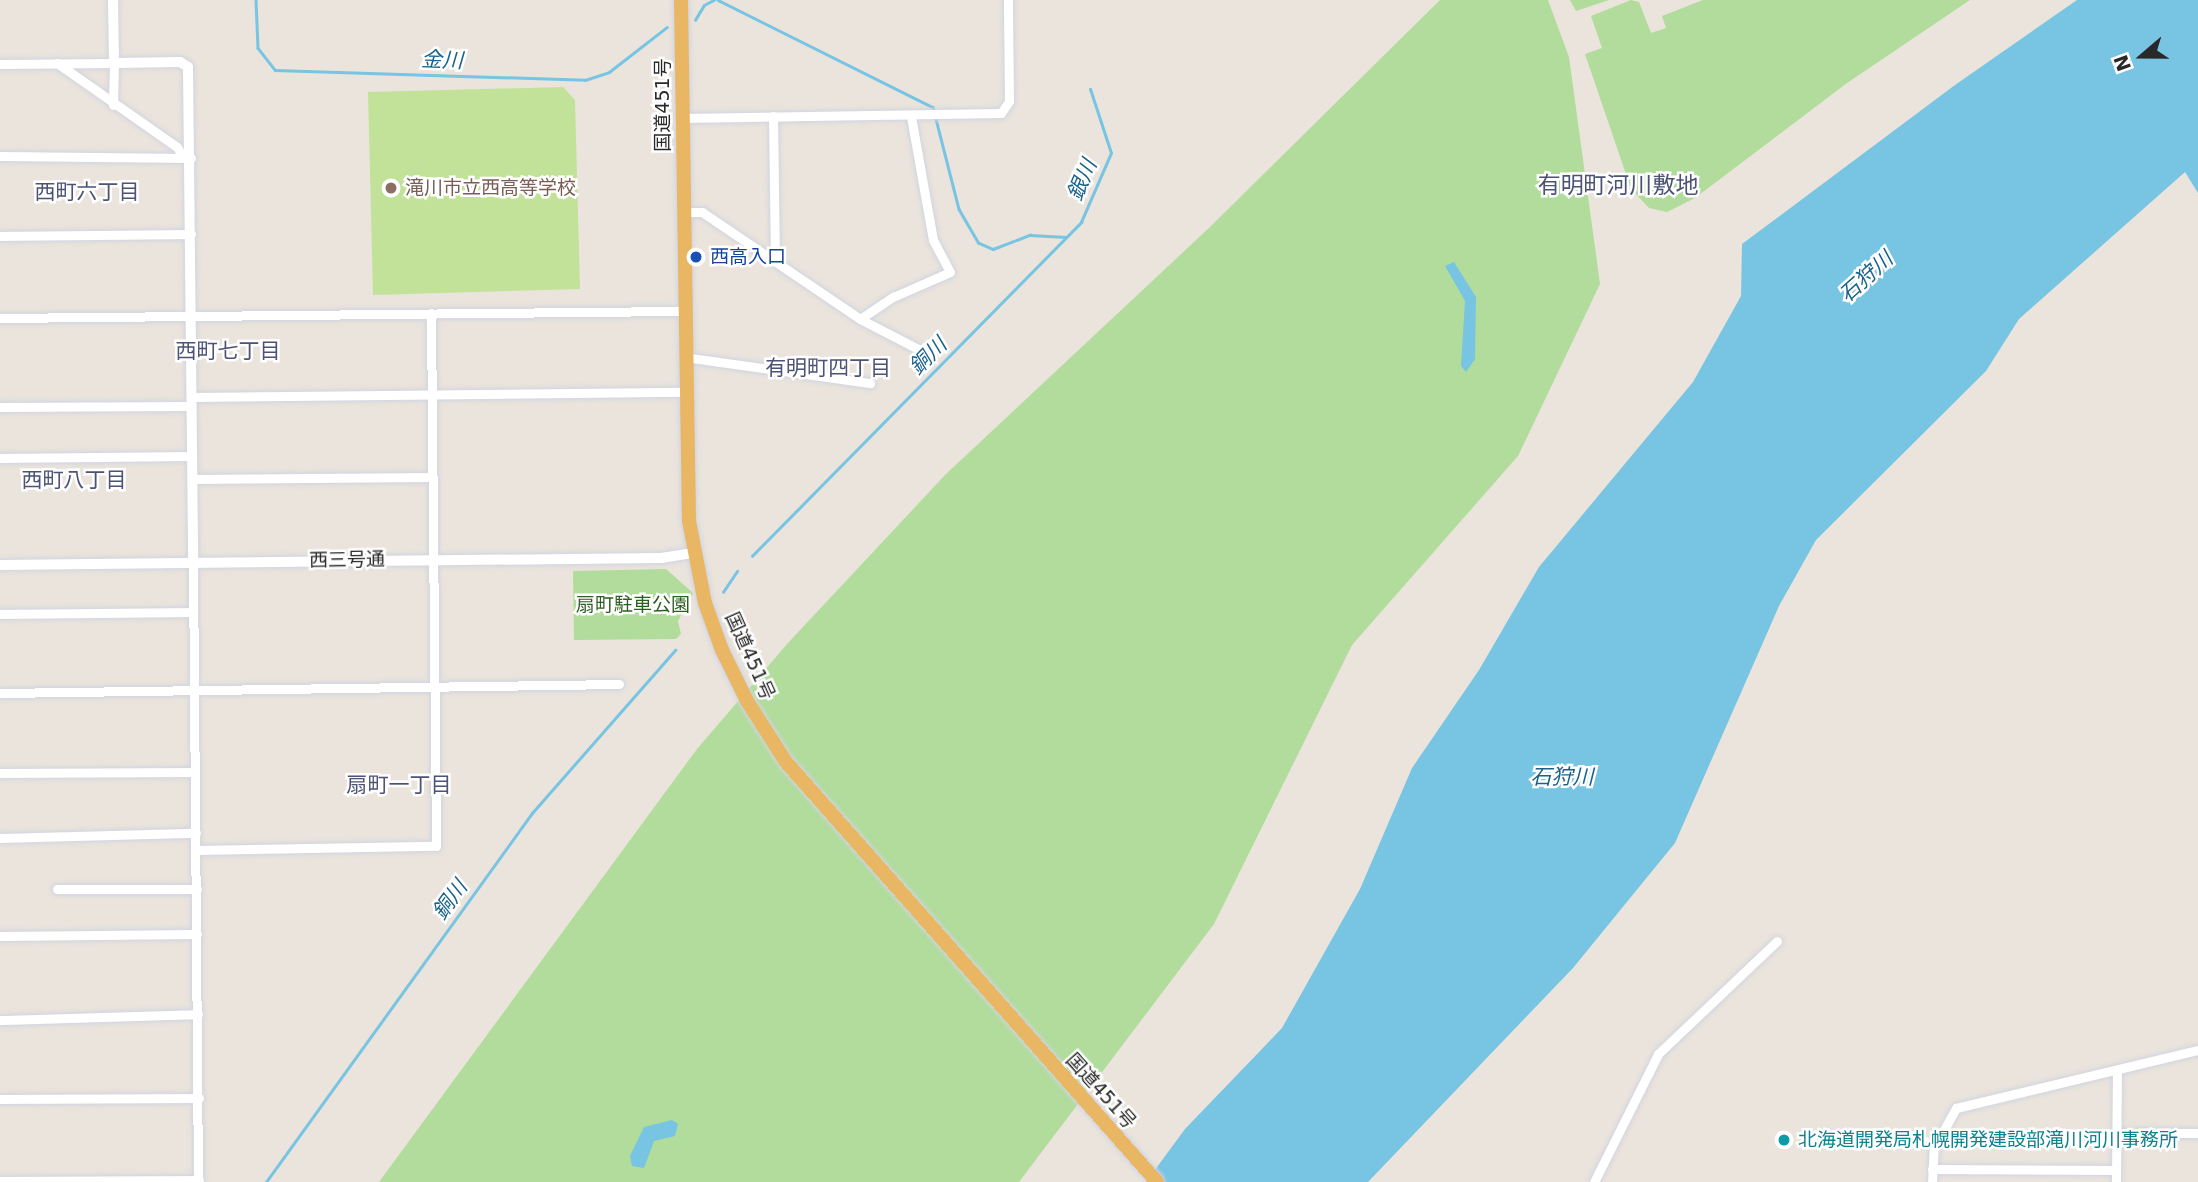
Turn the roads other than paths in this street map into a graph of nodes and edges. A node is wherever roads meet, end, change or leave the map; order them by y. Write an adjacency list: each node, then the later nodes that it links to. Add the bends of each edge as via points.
1 (113, 0): 5 (street)
2 (681, 0): 10 (highway, 国道451号)
3 (1008, 0): 9 (street, via 1006,110)
4 (57, 63): 5 (street); 6 (street); 7 (street)
5 (114, 63): 7 (street); 12 (street, via 180,62 188,67)
6 (0, 64)
7 (113, 105): 12 (street)
8 (773, 116): 9 (street); 10 (street); 16 (street)
9 (911, 117): 21 (street, via 933,240 950,272 892,298)
10 (682, 118): 13 (highway, 国道451号)
11 (0, 156): 12 (street)
12 (187, 157): 14 (street)
13 (683, 212): 16 (street, via 702,212); 17 (highway, 国道451号)
14 (191, 234): 15 (street); 19 (street)
15 (0, 236)
16 (775, 260): 21 (street)
17 (684, 311): 18 (street); 23 (highway, 国道451号)
18 (431, 313): 19 (street); 26 (street)
19 (191, 316): 20 (street); 27 (street)
20 (0, 318)
21 (860, 319): 22 (street)
22 (924, 352)
23 (684, 357): 24 (street); 25 (highway, 国道451号)
24 (870, 383)
25 (685, 392): 26 (street); 33 (highway, 国道451号, via 685,465)
26 (432, 394): 27 (street); 31 (street)
27 (191, 401): 28 (street); 29 (street)
28 (0, 407)
29 (192, 456): 30 (street); 32 (street)
30 (0, 458)
31 (433, 477): 32 (street); 34 (street)
32 (192, 479): 35 (street)
33 (694, 553): 34 (street, 西三号通, via 661,558); 65 (highway, 国道451号, via 705,603 731,668 786,762)
34 (434, 559): 35 (street, 西三号通); 40 (street)
35 (193, 562): 36 (street, 西三号通); 37 (street)
36 (0, 565)
37 (193, 612): 38 (street); 41 (street)
38 (0, 614)
39 (619, 684): 40 (street)
40 (436, 686): 41 (street); 47 (street, via 436,846)
41 (193, 688): 42 (street); 43 (street)
42 (0, 692)
43 (195, 772): 44 (street); 45 (street)
44 (0, 773)
45 (196, 833): 46 (street); 47 (street)
46 (0, 838)
47 (196, 850): 49 (street)
48 (57, 888): 49 (street)
49 (197, 889): 50 (street)
50 (197, 934): 51 (street); 53 (street)
51 (0, 936)
52 (1777, 941): 66 (street, via 1658,1054)
53 (198, 1014): 54 (street); 57 (street)
54 (0, 1020)
55 (2198, 1050): 56 (street)
56 (2117, 1070): 59 (street); 61 (street, via 1956,1108 1934,1148)
57 (199, 1098): 58 (street); 64 (street)
58 (0, 1099)
59 (2116, 1133): 60 (street); 62 (street)
60 (2198, 1133)
61 (1932, 1168): 62 (street); 67 (street)
62 (2116, 1170): 68 (street)
63 (0, 1181): 64 (street)
64 (198, 1181)
65 (1157, 1182)
66 (1594, 1182)
67 (1931, 1182)
68 (2116, 1182)

